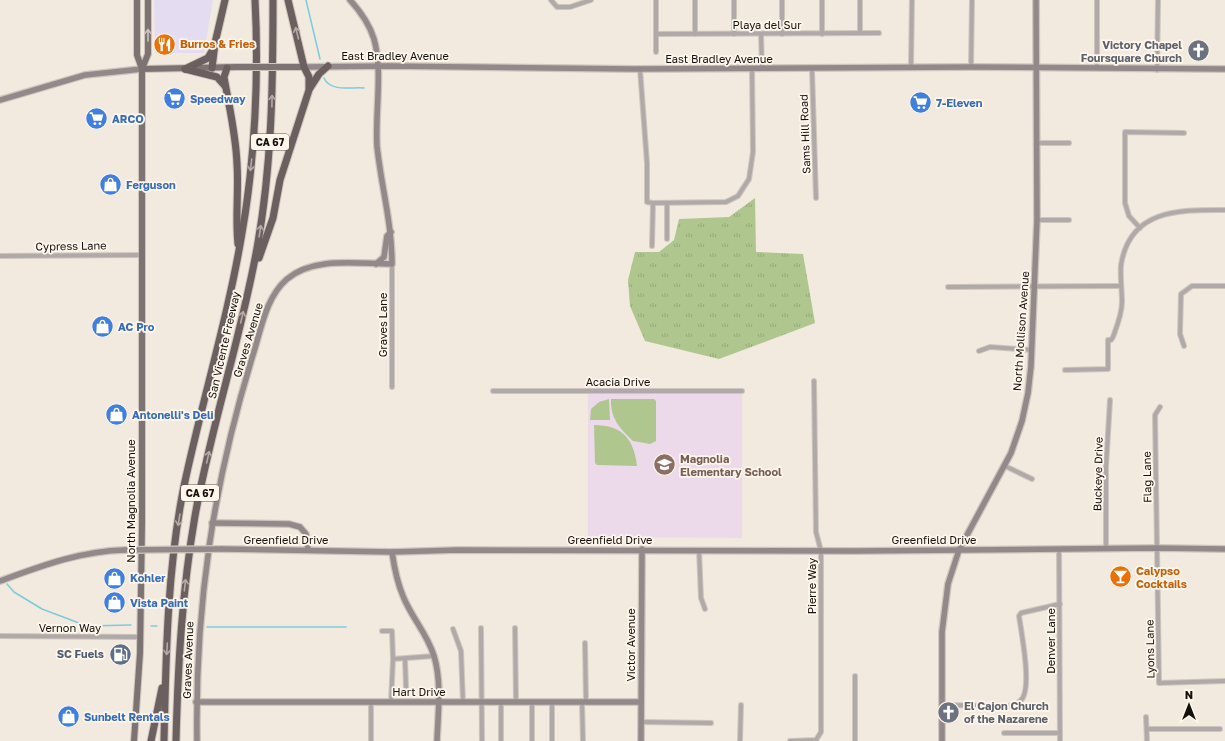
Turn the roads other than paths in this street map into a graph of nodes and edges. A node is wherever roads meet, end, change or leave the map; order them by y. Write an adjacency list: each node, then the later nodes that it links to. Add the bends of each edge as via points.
1 (137, 0): 40 (main road, North Magnolia Avenue, via 137,55)
2 (148, 0): 40 (main road, North Magnolia Avenue, one-way to 2, via 148,54)
3 (225, 0): 29 (highway)
4 (255, 0): 64 (highway, San Vicente Freeway / CA 67, one-way to 64, via 253,150)
5 (273, 0): 69 (highway, San Vicente Freeway / CA 67, one-way to 5, via 263,208 270,144)
6 (288, 0): 33 (highway, one-way to 6)
7 (350, 0): 32 (main road, via 368,22 374,40)
8 (551, 0): 20 (street, via 557,6 570,7)
9 (656, 0): 23 (street)
10 (695, 0): 24 (street)
11 (734, 0): 25 (street)
12 (782, 0): 27 (street)
13 (822, 0): 28 (street)
14 (860, 0): 21 (street)
15 (912, 0): 34 (street)
16 (972, 0): 35 (street)
17 (1036, 0): 38 (main road, North Mollison Avenue)
18 (1097, 0): 39 (street)
19 (1158, 0): 47 (street)
20 (591, 1)
21 (860, 33): 22 (street, Playa del Sur); 28 (street, Playa del Sur)
22 (879, 33)
23 (656, 34): 24 (street, Playa del Sur); 30 (street)
24 (695, 34): 25 (street, Playa del Sur)
25 (734, 34): 26 (street, Playa del Sur)
26 (761, 34): 27 (street, Playa del Sur); 44 (street)
27 (782, 34): 28 (street, Playa del Sur)
28 (822, 34)
29 (215, 43): 36 (highway); 41 (highway, via 208,58)
30 (656, 52)
31 (328, 66): 32 (main road, East Bradley Avenue); 33 (main road, East Bradley Avenue); 49 (highway, via 319,74)
32 (377, 66): 42 (main road, East Bradley Avenue); 61 (main road, via 377,144)
33 (304, 67): 37 (main road, East Bradley Avenue, bridge); 49 (highway, via 309,77)
34 (912, 67): 35 (main road, East Bradley Avenue); 45 (main road, East Bradley Avenue)
35 (971, 67): 38 (main road, East Bradley Avenue)
36 (212, 68): 37 (main road, East Bradley Avenue); 41 (main road, East Bradley Avenue)
37 (227, 68): 48 (highway, via 224,77)
38 (1036, 68): 39 (main road, East Bradley Avenue); 52 (main road, North Mollison Avenue)
39 (1098, 68): 47 (main road, East Bradley Avenue)
40 (142, 69): 41 (main road, East Bradley Avenue); 50 (main road, via 85,75); 65 (main road, North Magnolia Avenue)
41 (185, 69): 48 (highway, via 217,77)
42 (640, 69): 43 (main road, East Bradley Avenue); 55 (street, via 647,202)
43 (752, 69): 44 (main road, East Bradley Avenue); 56 (street, via 752,152 749,179 738,196 726,202)
44 (762, 69): 45 (main road, East Bradley Avenue)
45 (812, 69): 54 (street, Sams Hill Road)
46 (1225, 69): 47 (main road, East Bradley Avenue)
47 (1157, 70)
48 (226, 86): 64 (highway, via 237,164 235,223)
49 (309, 90): 69 (highway, via 280,180 273,218)
50 (0, 100)
51 (1184, 133): 60 (street, via 1125,132 1125,203 1129,216)
52 (1036, 143): 53 (street); 58 (main road, North Mollison Avenue)
53 (1069, 143)
54 (816, 198)
55 (653, 203): 56 (street); 63 (street)
56 (667, 203): 62 (street)
57 (1225, 210): 60 (street, via 1174,212 1156,217)
58 (1036, 220): 59 (street); 70 (main road, North Mollison Avenue)
59 (1068, 220)
60 (1140, 228): 71 (street, via 1125,252 1121,267)
61 (391, 232): 67 (main road, via 387,236 384,257); 68 (main road)
62 (667, 239)
63 (652, 246)
64 (239, 249): 110 (highway, San Vicente Freeway / CA 67, one-way to 110, via 184,487 170,588)
65 (142, 255): 66 (street, Cypress Lane); 105 (main road, North Magnolia Avenue)
66 (0, 256)
67 (376, 264): 68 (main road, Graves Avenue); 86 (main road, Graves Avenue, via 329,264 308,268 288,278 273,296 243,389 223,464)
68 (392, 264): 79 (street, Graves Lane)
69 (250, 283): 128 (highway, San Vicente Freeway / CA 67, one-way to 69, via 180,629 196,515)
70 (1035, 286): 71 (street); 73 (street); 75 (main road, North Mollison Avenue)
71 (1121, 286): 77 (street, via 1121,314 1113,338 1108,340 1108,369)
72 (1225, 286): 74 (street, via 1192,286 1184,290 1180,298 1180,334)
73 (948, 287)
74 (1184, 346)
75 (1032, 350): 76 (street, via 990,347); 84 (main road, North Mollison Avenue, via 1022,422)
76 (979, 351)
77 (1065, 370)
78 (814, 381): 95 (street, Pierre Way, via 816,532)
79 (392, 387)
80 (493, 391): 81 (street, Acacia Drive)
81 (742, 391)
82 (1110, 400): 87 (street, Buckeye Drive, via 1106,467)
83 (1160, 407): 88 (street, Flag Lane, via 1155,415)
84 (1005, 466): 85 (street); 94 (main road, North Mollison Avenue)
85 (1032, 479)
86 (212, 523): 92 (main road, via 295,525 305,532); 114 (main road, Graves Avenue, via 201,608)
87 (1106, 548): 88 (main road, Greenfield Drive); 90 (main road, Greenfield Drive)
88 (1157, 548): 91 (main road, Greenfield Drive); 112 (street, Lyons Lane, via 1159,683)
89 (642, 549): 93 (main road, Greenfield Drive); 96 (main road, Greenfield Drive); 125 (main road, Victor Avenue)
90 (1059, 549): 94 (main road, Greenfield Drive); 98 (street, Denver Lane)
91 (1225, 549)
92 (308, 550): 96 (main road, Greenfield Drive); 97 (main road, Greenfield Drive, bridge, via 95,552 73,556)
93 (699, 550): 95 (main road, Greenfield Drive); 99 (street, via 701,598)
94 (959, 550): 95 (main road, Greenfield Drive); 127 (main road, North Mollison Avenue, via 944,604)
95 (821, 551): 151 (street, Pierre Way, via 821,732 816,740)
96 (392, 552): 107 (main road, via 403,597 422,627)
97 (0, 581)
98 (1060, 604): 127 (street, via 1028,610 1019,616 1026,674 1024,696 1019,702 1010,706); 135 (street, Denver Lane)
99 (705, 609)
100 (453, 628): 118 (street, via 461,651)
101 (481, 628): 119 (street)
102 (515, 628): 121 (street)
103 (382, 631): 109 (street, via 392,631)
104 (0, 636): 105 (street, Vernon Way)
105 (140, 637): 136 (main road, North Magnolia Avenue)
106 (585, 643): 124 (street)
107 (434, 656): 108 (street); 117 (main road)
108 (405, 658): 109 (street); 113 (street)
109 (393, 659): 116 (street)
110 (165, 673): 137 (highway); 138 (highway, San Vicente Freeway / CA 67)
111 (855, 676): 152 (street)
112 (1225, 680)
113 (406, 687)
114 (196, 702): 115 (main road, Hart Drive); 141 (main road, Graves Avenue)
115 (371, 702): 116 (main road, Hart Drive); 142 (street)
116 (391, 702): 117 (main road, Hart Drive)
117 (438, 702): 118 (main road, Hart Drive); 143 (main road)
118 (463, 702): 119 (main road, Hart Drive)
119 (482, 702): 120 (main road, Hart Drive); 144 (street)
120 (501, 702): 121 (main road, Hart Drive); 145 (street)
121 (516, 702): 122 (main road, Hart Drive)
122 (532, 702): 123 (main road, Hart Drive); 146 (street)
123 (552, 702): 124 (main road, Hart Drive); 147 (street)
124 (584, 702): 125 (main road, Hart Drive); 148 (street)
125 (641, 702): 130 (main road, Victor Avenue)
126 (741, 705): 150 (street)
127 (942, 705): 153 (main road, North Mollison Avenue)
128 (177, 708): 139 (highway, San Vicente Freeway / CA 67); 140 (highway)
129 (1146, 716): 132 (street)
130 (641, 722): 131 (street); 149 (main road, Victor Avenue)
131 (711, 723)
132 (1147, 729): 133 (street); 155 (street)
133 (1220, 729)
134 (1004, 733): 135 (street)
135 (1060, 733): 154 (street, Denver Lane)
136 (134, 741)
137 (151, 741)
138 (164, 741)
139 (176, 741)
140 (180, 741)
141 (197, 741)
142 (371, 741)
143 (437, 741)
144 (482, 741)
145 (501, 741)
146 (532, 741)
147 (552, 741)
148 (583, 741)
149 (641, 741)
150 (740, 741)
151 (790, 741)
152 (855, 741)
153 (942, 741)
154 (1060, 741)
155 (1147, 741)

